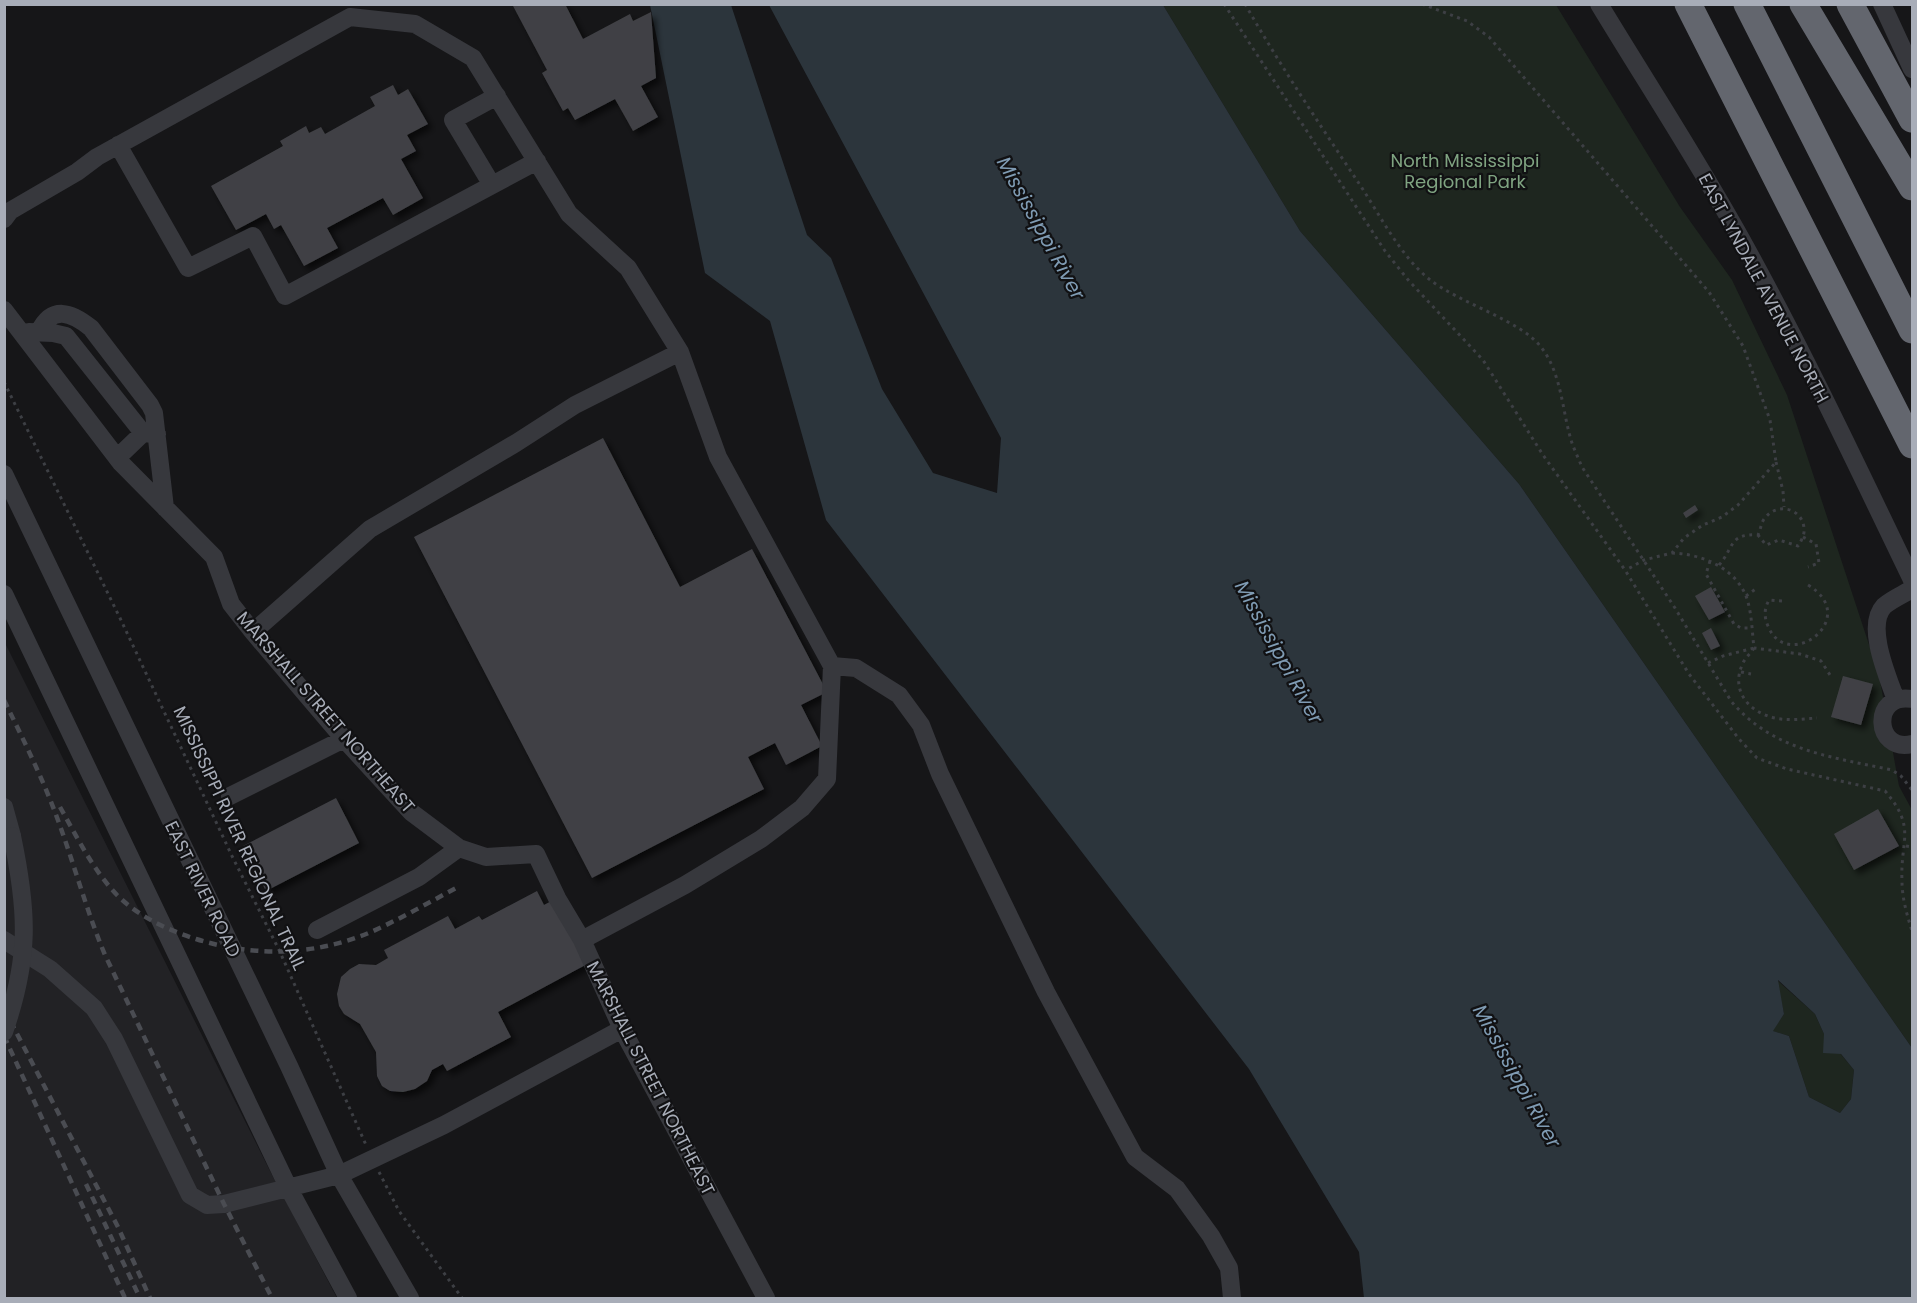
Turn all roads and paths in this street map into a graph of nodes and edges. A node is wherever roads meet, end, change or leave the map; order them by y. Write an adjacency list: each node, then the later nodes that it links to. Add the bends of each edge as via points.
1 (1224, 4): 39 (path, via 1385,251 1483,360 1543,455)
2 (1245, 4): 35 (path, via 1416,266 1430,280 1510,324 1541,347 1555,376 1582,467)
3 (1422, 4): 28 (path, via 1467,21 1489,37 1709,292 1743,346 1770,420)
4 (1599, 4): 40 (street, EAST LYNDALE AVENUE NORTH, via 1709,182 1780,311)
5 (1688, 4): 26 (highway)
6 (1747, 4): 21 (highway)
7 (1803, 4): 18 (highway)
8 (1850, 4): 14 (highway)
9 (1882, 4): 12 (street)
10 (345, 11): 11 (street); 15 (street)
11 (371, 12): 13 (street, via 415,24 473,58)
12 (1912, 69)
13 (497, 96): 16 (street); 17 (street, via 453,120)
14 (1912, 119)
15 (118, 145): 17 (street, via 188,268 253,236 285,296); 19 (street, via 10,211)
16 (537, 161): 17 (street); 23 (street, via 569,214 628,268)
17 (492, 185)
18 (1912, 187)
19 (4, 219)
20 (4, 310): 22 (street, MARSHALL STREET NORTHEAST)
21 (1912, 330)
22 (31, 332): 25 (street, via 66,336); 27 (street, MARSHALL STREET NORTHEAST)
23 (680, 352): 48 (street, via 575,405 370,529); 53 (street, via 718,457)
24 (4, 382): 73 (path, MISSISSIPPI RIVER REGIONAL TRAIL, via 280,952)
25 (150, 434): 27 (street); 30 (street)
26 (1912, 445)
27 (117, 458): 30 (street, MARSHALL STREET NORTHEAST)
28 (1776, 462): 31 (path); 34 (path, via 1738,505 1684,538)
29 (4, 474): 74 (street, EAST RIVER ROAD)
30 (165, 508): 48 (street, MARSHALL STREET NORTHEAST, via 214,557 231,604)
31 (1784, 508): 32 (path, via 1767,515); 33 (path, via 1800,518)
32 (1758, 535): 33 (path, via 1766,544 1779,540 1798,546); 37 (path, via 1738,538)
33 (1803, 537): 38 (path, via 1816,544 1819,562)
34 (1672, 553): 35 (path); 36 (path)
35 (1644, 560): 39 (path); 52 (path)
36 (1710, 561): 37 (path); 47 (path, via 1706,574 1734,624)
37 (1719, 565): 45 (path, via 1732,575)
38 (1808, 567)
39 (1625, 570): 64 (path, via 1689,674 1757,758 1787,769 1885,791 1906,824)
40 (1912, 580)
41 (1808, 585): 49 (path, via 1824,600 1826,623 1815,639)
42 (1757, 588): 45 (path)
43 (1912, 589): 57 (street, via 1884,607 1877,618 1876,633)
44 (4, 594): 75 (street)
45 (1746, 596): 47 (path)
46 (1782, 601): 49 (path, via 1768,600 1764,613 1770,632)
47 (1752, 628): 50 (path)
48 (253, 632): 59 (street, MARSHALL STREET NORTHEAST)
49 (1791, 644): 51 (path)
50 (1754, 648): 51 (path); 52 (path); 54 (path)
51 (1790, 653): 56 (path, via 1821,661)
52 (1708, 663): 61 (path, via 1731,701 1751,721 1801,750 1896,772)
53 (832, 666): 70 (street, via 827,779 802,808 761,839 685,885); 80 (street, via 856,668 891,690 921,725 940,774 1046,992 1129,1147 1135,1157 1177,1189 1211,1236 1229,1268)
54 (1741, 672): 55 (path); 58 (path, via 1740,695 1760,712 1791,720)
55 (1751, 674)
56 (1832, 678)
57 (1904, 700): 60 (street, via 1890,704 1882,717 1884,731 1894,742)
58 (1817, 718)
59 (344, 739): 62 (street); 66 (street, MARSHALL STREET NORTHEAST, via 411,812)
60 (1912, 744)
61 (1912, 790)
62 (230, 796)
63 (4, 807): 72 (street, bridge, via 25,910 25,944 16,995)
64 (1906, 846): 65 (path); 68 (path, via 1901,880)
65 (1912, 847)
66 (459, 848): 67 (street, via 419,877); 70 (street, MARSHALL STREET NORTHEAST, via 486,856 536,854)
67 (317, 930)
68 (1912, 931)
69 (4, 940): 75 (street, via 50,969 94,1008 114,1039 190,1195 207,1205 224,1204)
70 (582, 940): 71 (street, MARSHALL STREET NORTHEAST)
71 (622, 1029): 73 (street); 79 (street, MARSHALL STREET NORTHEAST)
72 (4, 1032)
73 (372, 1160): 74 (street); 78 (path, MISSISSIPPI RIVER REGIONAL TRAIL, via 399,1211)
74 (339, 1175): 75 (street); 77 (street, EAST RIVER ROAD)
75 (288, 1187): 76 (street)
76 (348, 1299)
77 (410, 1299)
78 (462, 1299)
79 (766, 1299)
80 (1232, 1299)

